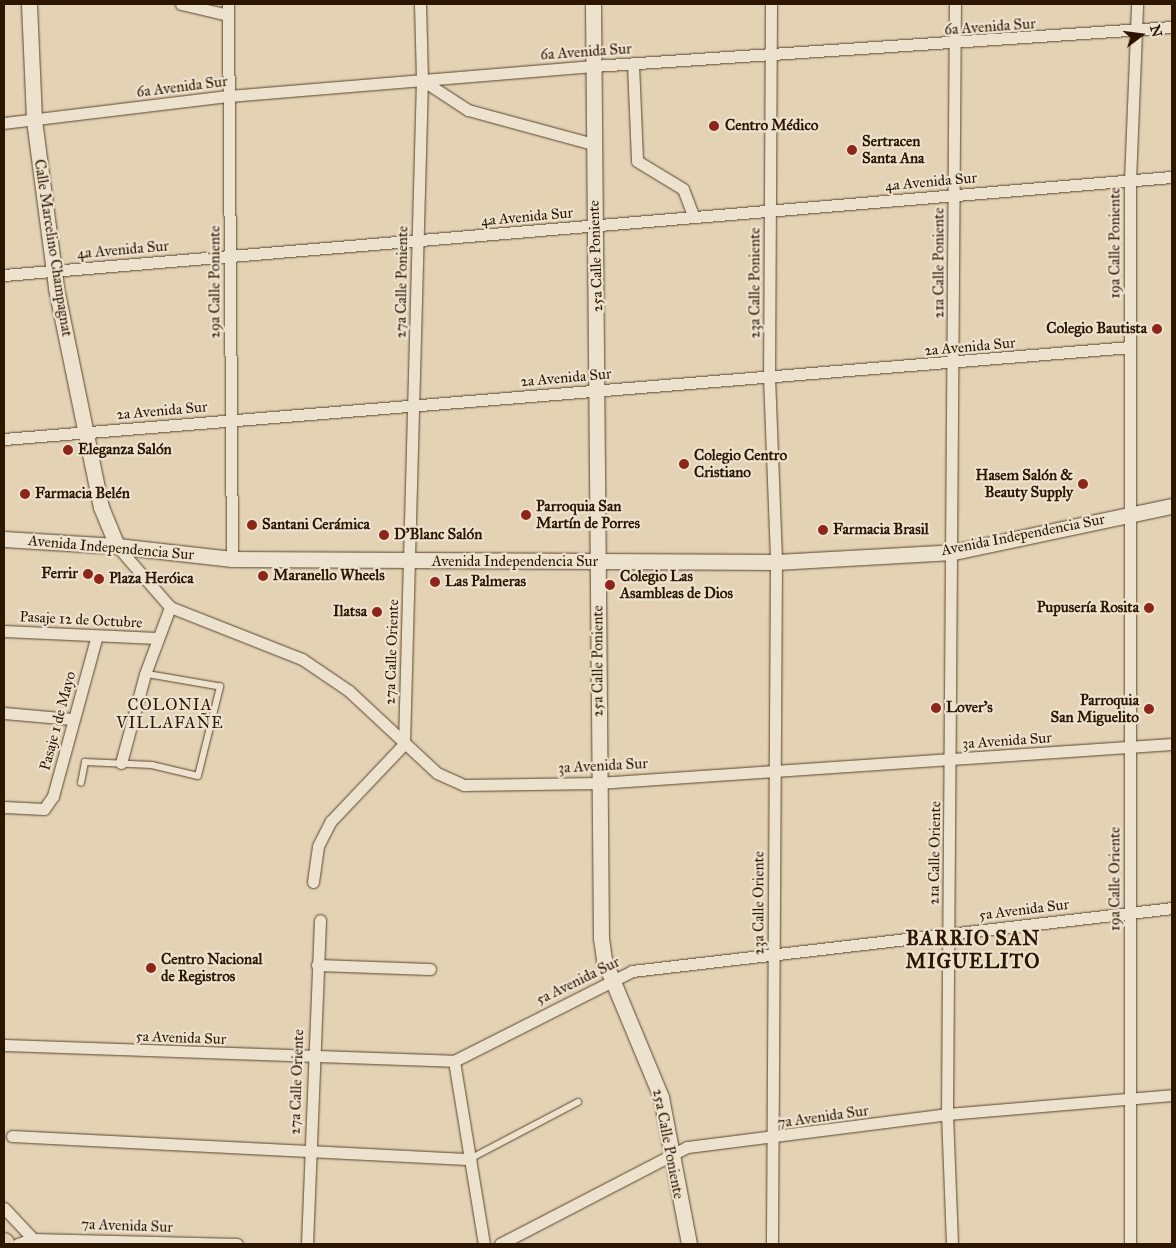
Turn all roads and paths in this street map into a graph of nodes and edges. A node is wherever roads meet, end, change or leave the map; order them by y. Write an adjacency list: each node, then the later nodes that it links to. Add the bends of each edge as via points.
1 (29, 4): 17 (street, Calle Marcelino Champagnat)
2 (181, 4): 8 (street)
3 (420, 4): 15 (street, 27a Calle Poniente)
4 (593, 4): 14 (street, 25a Calle Poniente)
5 (770, 4): 12 (street, 23a Calle Poniente)
6 (955, 4): 11 (street, 21a Calle Poniente)
7 (1137, 4): 10 (street, 19a Calle Poniente)
8 (228, 10): 16 (street, 29a Calle Poniente)
9 (1172, 27): 10 (street, 6a Avenida Sur)
10 (1138, 30): 11 (street, 6a Avenida Sur); 21 (street, 19a Calle Poniente)
11 (955, 45): 12 (street, 6a Avenida Sur); 22 (street, 21a Calle Poniente)
12 (770, 57): 13 (street, 6a Avenida Sur); 23 (street, 23a Calle Poniente)
13 (633, 64): 14 (street, 6a Avenida Sur); 24 (street, via 637,161 683,189)
14 (594, 66): 15 (street, 6a Avenida Sur); 19 (street, 25a Calle Poniente)
15 (422, 80): 16 (street, 6a Avenida Sur); 19 (street, via 468,110); 26 (street, 27a Calle Poniente)
16 (228, 96): 17 (street, 6a Avenida Sur); 27 (street, 29a Calle Poniente)
17 (34, 120): 18 (street, 6a Avenida Sur); 28 (street, Calle Marcelino Champagnat)
18 (4, 123)
19 (593, 144): 25 (street, 25a Calle Poniente)
20 (1172, 178): 21 (street, 4a Avenida Sur)
21 (1130, 181): 22 (street, 4a Avenida Sur); 30 (street, 19a Calle Poniente)
22 (954, 196): 23 (street, 4a Avenida Sur); 31 (street, 21a Calle Poniente)
23 (770, 210): 24 (street, 4a Avenida Sur); 32 (street, 23a Calle Poniente)
24 (694, 217): 25 (street, 4a Avenida Sur)
25 (594, 226): 26 (street, 4a Avenida Sur); 33 (street, 25a Calle Poniente)
26 (418, 241): 27 (street, 4a Avenida Sur); 34 (street, 27a Calle Poniente)
27 (230, 256): 28 (street, 4a Avenida Sur); 35 (street, 29a Calle Poniente)
28 (53, 271): 29 (street, 4a Avenida Sur); 36 (street, Calle Marcelino Champagnat)
29 (4, 275)
30 (1130, 347): 31 (street, 2a Avenida Sur); 39 (street, 19a Calle Poniente)
31 (953, 364): 32 (street, 2a Avenida Sur); 42 (street, 21a Calle Poniente)
32 (769, 376): 33 (street, 2a Avenida Sur); 46 (street, 23a Calle Poniente)
33 (600, 390): 34 (street, 2a Avenida Sur); 44 (street, 25a Calle Poniente)
34 (414, 406): 35 (street, 2a Avenida Sur); 45 (street, 27a Calle Poniente)
35 (231, 420): 36 (street, 2a Avenida Sur); 43 (street, 29a Calle Poniente)
36 (86, 433): 37 (street, 2a Avenida Sur); 41 (street, Calle Marcelino Champagnat, via 101,507)
37 (4, 438)
38 (1172, 506): 39 (street, Avenida Independencia Sur)
39 (1131, 513): 42 (street, Avenida Independencia Sur); 56 (street, 19a Calle Oriente)
40 (4, 539): 41 (street, Avenida Independencia Sur)
41 (117, 546): 43 (street, Avenida Independencia Sur); 47 (street, 3a Avenida Sur)
42 (953, 552): 46 (street, Avenida Independencia Sur); 57 (street, 21a Calle Oriente)
43 (232, 559): 45 (street, Avenida Independencia Sur)
44 (598, 561): 45 (street, Avenida Independencia Sur); 46 (street, Avenida Independencia Sur); 61 (street, 25a Calle Poniente)
45 (410, 562): 54 (street, 27a Calle Oriente)
46 (776, 562): 59 (street, 23a Calle Oriente)
47 (170, 606): 49 (street); 54 (street, 3a Avenida Sur, via 302,659 349,691)
48 (4, 631): 50 (street, Pasaje 12 de Octubre)
49 (157, 638): 50 (street, Pasaje 12 de Octubre); 51 (street)
50 (96, 639): 53 (street, Pasaje 1 de Mayo)
51 (145, 674): 58 (street); 58 (lane, via 220,687 198,776)
52 (4, 713): 53 (street)
53 (72, 719): 62 (street, Pasaje 1 de Mayo, via 54,796 44,809)
54 (404, 744): 61 (street, 3a Avenida Sur, via 437,773 464,785); 63 (street, via 331,821 318,846)
55 (1172, 744): 56 (street, 3a Avenida Sur)
56 (1130, 747): 57 (street, 3a Avenida Sur); 65 (street, 19a Calle Oriente)
57 (951, 760): 59 (street, 3a Avenida Sur); 67 (street, 21a Calle Oriente)
58 (121, 763): 60 (lane, via 85,762)
59 (775, 770): 61 (street, 3a Avenida Sur); 68 (street, 23a Calle Oriente)
60 (81, 783)
61 (598, 783): 71 (street, 25a Calle Poniente, via 601,938)
62 (4, 808)
63 (313, 882)
64 (1172, 908): 65 (street, 5a Avenida Sur)
65 (1130, 912): 67 (street, 5a Avenida Sur); 76 (street, 19a Calle Oriente)
66 (320, 920): 69 (street, 27a Calle Oriente)
67 (949, 935): 68 (street, 5a Avenida Sur); 78 (street, 21a Calle Oriente)
68 (774, 953): 71 (street, 5a Avenida Sur, via 639,969); 80 (street, 23a Calle Oriente)
69 (317, 965): 70 (street); 73 (street, 27a Calle Oriente)
70 (430, 969)
71 (612, 979): 74 (street, 5a Avenida Sur); 82 (street, 25a Calle Poniente, via 661,1097)
72 (4, 1045): 73 (street, 5a Avenida Sur)
73 (312, 1058): 74 (street, 5a Avenida Sur); 81 (street, 27a Calle Oriente)
74 (454, 1061): 83 (street)
75 (1172, 1095): 76 (street, 7a Avenida Sur)
76 (1130, 1099): 78 (street, 7a Avenida Sur); 94 (street, 19a Calle Oriente)
77 (578, 1102): 83 (lane)
78 (947, 1114): 80 (street, 7a Avenida Sur); 93 (street, 21a Calle Oriente)
79 (12, 1136): 81 (street)
80 (773, 1139): 82 (street, 7a Avenida Sur, via 692,1146); 92 (street, 23a Calle Oriente)
81 (309, 1152): 83 (street); 88 (street, 27a Calle Oriente)
82 (672, 1154): 90 (street, 7a Avenida Sur); 91 (street, 25a Calle Poniente)
83 (470, 1159): 89 (street)
84 (4, 1208): 85 (street)
85 (35, 1242): 86 (street, 7a Avenida Sur); 87 (street, 7a Avenida Sur)
86 (18, 1244)
87 (237, 1244)
88 (307, 1244)
89 (484, 1244)
90 (500, 1244)
91 (689, 1244)
92 (772, 1244)
93 (952, 1244)
94 (1130, 1244)

